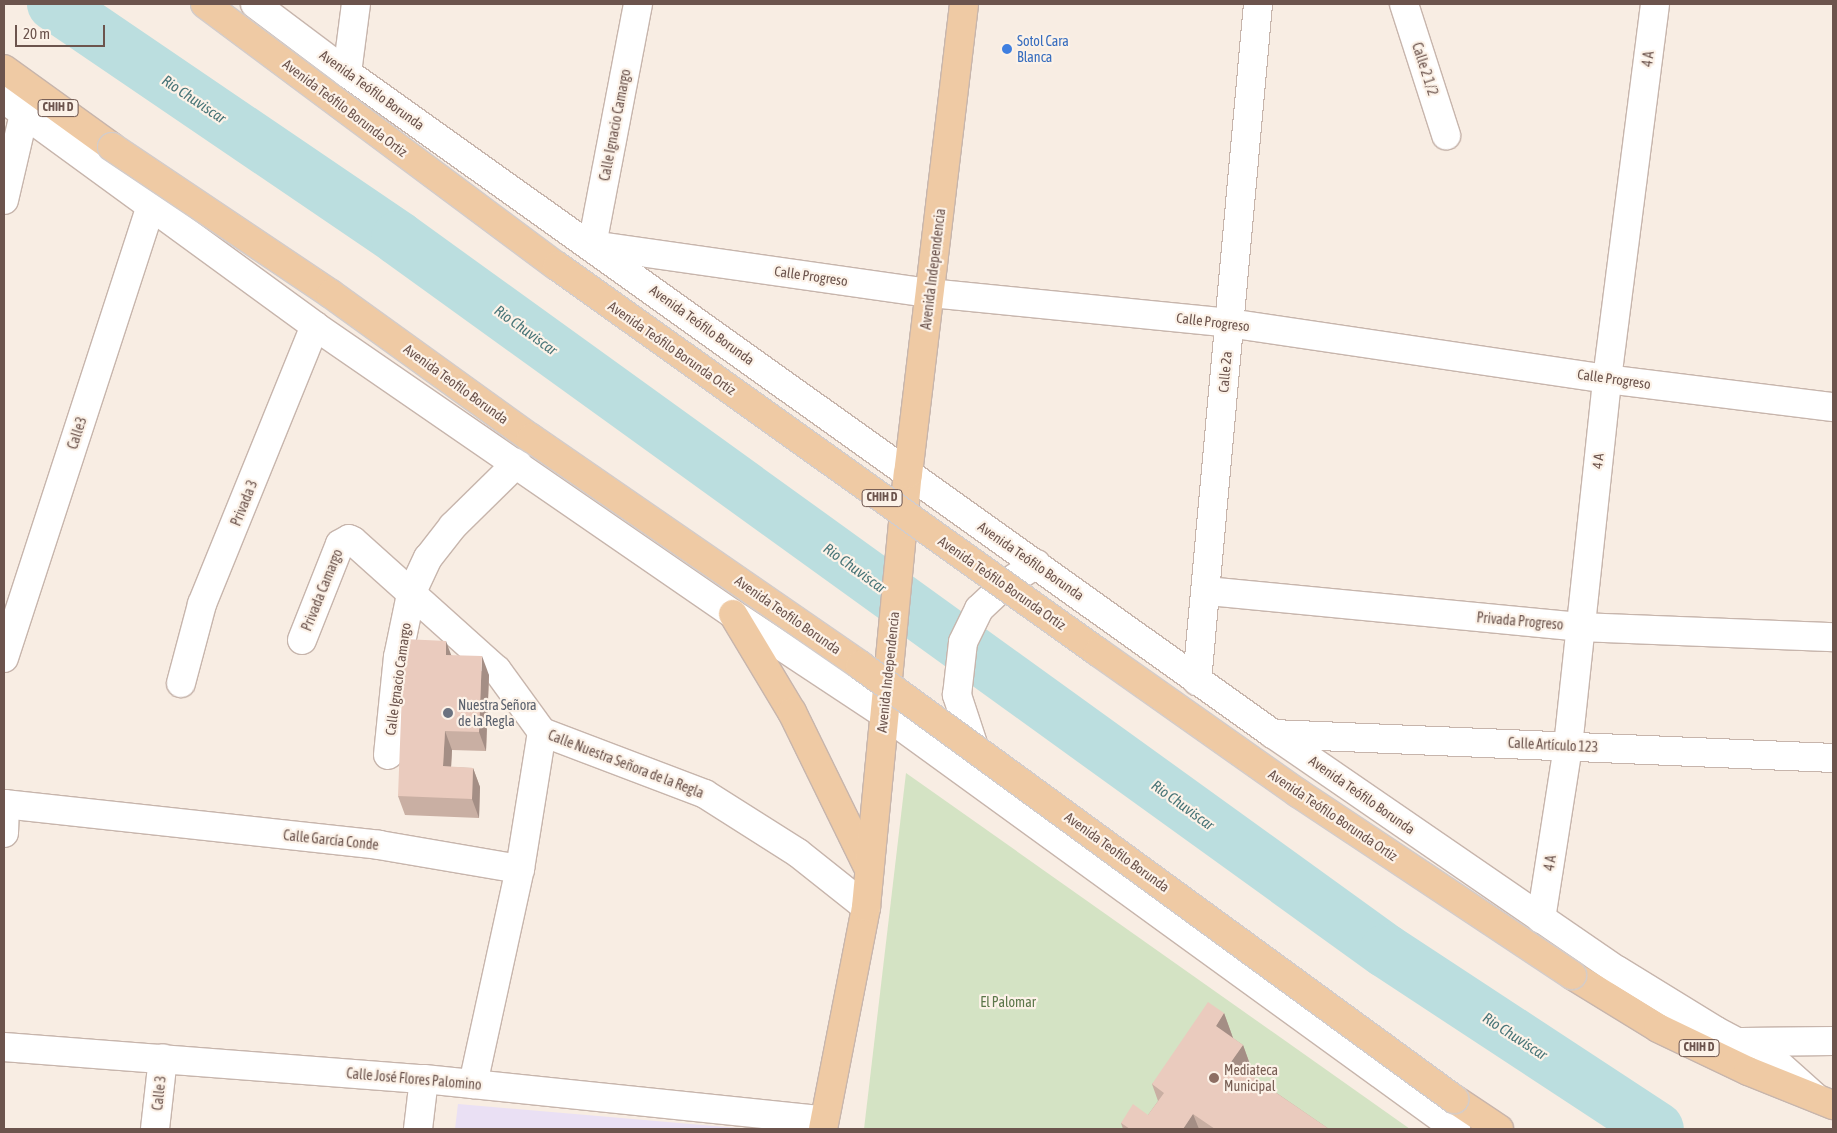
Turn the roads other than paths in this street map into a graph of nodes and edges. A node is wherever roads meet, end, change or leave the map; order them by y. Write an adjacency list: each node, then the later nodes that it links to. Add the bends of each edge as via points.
1 (205, 4): 52 (main road, Avenida Teófilo Borunda Ortiz / CHIH D, bridge, via 557,266 1298,793 1572,975 1658,1028)
2 (255, 4): 10 (street, Avenida Teófilo Borunda)
3 (356, 4): 10 (street)
4 (638, 4): 15 (street, Calle Ignacio Camargo)
5 (964, 4): 16 (main road, Avenida Independencia)
6 (1258, 4): 17 (street, Calle 2a)
7 (1404, 4): 12 (street, Calle 2 1/2)
8 (1655, 4): 19 (street, 4 A)
9 (4, 69): 57 (main road, Avenida Teofilo Borunda / CHIH D, bridge, via 860,665)
10 (347, 73): 15 (street, Avenida Teófilo Borunda)
11 (14, 107): 13 (street); 14 (street)
12 (1446, 135)
13 (4, 200)
14 (150, 208): 18 (street); 30 (street, Calle3)
15 (592, 245): 16 (street, Calle Progreso); 22 (street, Avenida Teófilo Borunda)
16 (930, 293): 17 (street, Calle Progreso); 22 (main road, Avenida Independencia)
17 (1228, 322): 19 (street, Calle Progreso); 24 (street, Calle 2a)
18 (315, 326): 21 (street); 32 (street, Privada 3, via 202,604)
19 (1606, 378): 20 (street, Calle Progreso); 27 (street, 4 A)
20 (1833, 407)
21 (516, 463): 25 (street, Calle Ignacio Camargo, via 453,526 428,558); 26 (street)
22 (908, 474): 23 (street, Avenida Teófilo Borunda); 33 (main road, Avenida Independencia)
23 (1036, 564): 31 (street, Avenida Teófilo Borunda); 39 (street, via 1007,583 979,608 963,642 957,694 975,754)
24 (1207, 591): 27 (street, Privada Progreso); 31 (street, Calle 2a)
25 (411, 594): 29 (street, Privada Camargo, via 353,541 344,540); 34 (street, Calle Nuestra Señora de la Regla, via 497,670); 37 (street, Calle Ignacio Camargo, via 398,657)
26 (732, 614): 33 (street); 42 (main road, via 792,712)
27 (1581, 627): 28 (street, Privada Progreso); 36 (street, 4 A)
28 (1833, 637)
29 (302, 640)
30 (4, 658)
31 (1198, 681): 35 (street, Avenida Teófilo Borunda)
32 (181, 682)
33 (884, 714): 39 (street); 42 (main road, Avenida Independencia)
34 (542, 732): 43 (street); 44 (street, Calle Nuestra Señora de la Regla, via 705,794 798,853)
35 (1273, 734): 36 (street, Calle Artículo 123); 45 (street, Avenida Teófilo Borunda)
36 (1568, 746): 38 (street, Calle Artículo 123); 45 (street, 4 A)
37 (388, 755)
38 (1833, 758)
39 (991, 790): 56 (street)
40 (4, 804): 41 (street); 43 (street, Calle García Conde, via 379,845)
41 (4, 833)
42 (867, 865): 44 (main road, Avenida Independencia)
43 (520, 869): 51 (street)
44 (866, 906): 53 (main road, Avenida Independencia)
45 (1541, 918): 47 (street, Avenida Teófilo Borunda, via 1617,970)
46 (1833, 1041): 47 (street)
47 (1738, 1042): 52 (street, Avenida Teófilo Borunda, via 1777,1063)
48 (4, 1046): 49 (street, Calle José Flores Palomino)
49 (163, 1058): 50 (street, Calle José Flores Palomino); 54 (street, Calle 3)
50 (424, 1079): 51 (street, Calle José Flores Palomino); 55 (street)
51 (473, 1084): 53 (street, Calle José Flores Palomino)
52 (1826, 1102)
53 (824, 1125)
54 (155, 1129)
55 (418, 1129)
56 (1456, 1129)
57 (1499, 1129)

